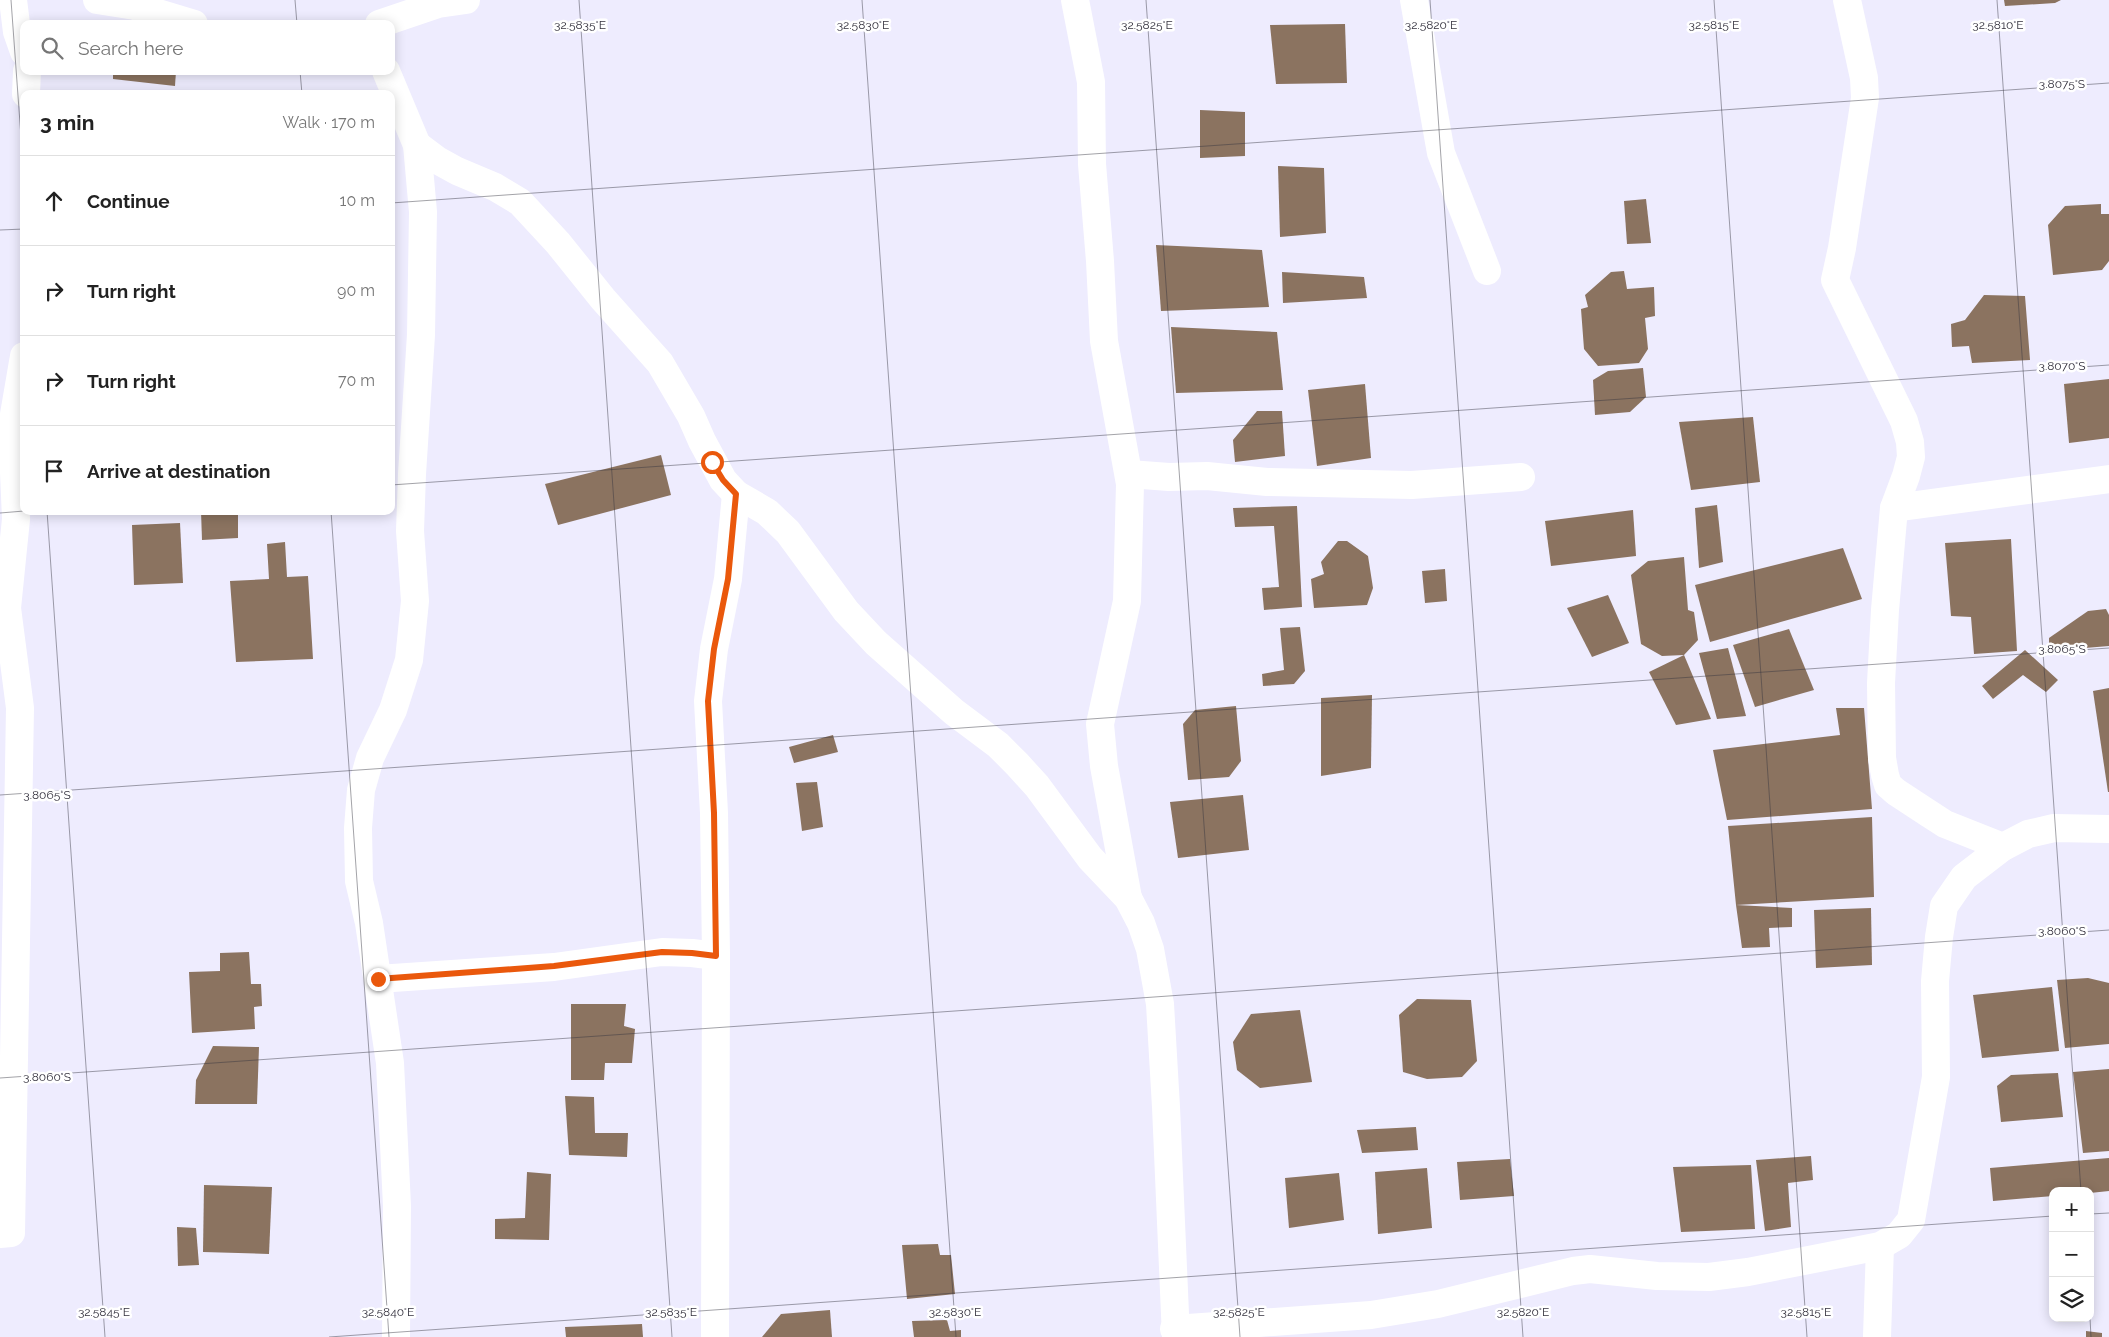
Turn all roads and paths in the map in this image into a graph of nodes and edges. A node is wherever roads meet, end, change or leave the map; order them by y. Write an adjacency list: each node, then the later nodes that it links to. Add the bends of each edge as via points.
1 (13, 0): 9 (street)
2 (97, 0): 7 (street, via 135,6)
3 (466, 0): 8 (street, via 438,4)
4 (1075, 0): 18 (street, via 1091,82 1092,164 1104,340)
5 (1414, 0): 16 (street, via 1441,153)
6 (1847, 0): 22 (street, via 1864,78 1865,98 1835,280 1888,386 1910,442 1911,457)
7 (181, 20)
8 (391, 20)
9 (20, 41)
10 (27, 75): 12 (street)
11 (388, 75): 13 (street)
12 (26, 90)
13 (394, 90)
14 (395, 92): 15 (street)
15 (418, 144): 21 (street, via 437,160 520,202 558,243 660,362 691,416 712,462); 27 (street, via 423,212 421,335 411,521 415,601 409,660 394,710 368,766 361,790 358,828 360,881)
16 (1487, 271)
17 (20, 379): 28 (street, via 12,426 16,520 7,608 20,708 11,1233)
18 (1129, 474): 19 (street, via 1207,476 1267,482 1412,485); 25 (street, via 1128,601 1100,724 1104,766)
19 (1521, 478)
20 (2109, 479): 22 (street)
21 (736, 494): 25 (street, via 767,512 788,532 846,611 876,644 954,712 998,744 1037,786 1090,858); 26 (street, via 728,579 708,701)
22 (1894, 508): 24 (street, via 1880,683 1885,775 1896,792 1945,824)
23 (2109, 829): 24 (street, via 2054,828 2028,834)
24 (2003, 846): 29 (street, via 1964,878 1944,906 1935,981 1936,1077 1911,1220 1899,1235)
25 (1128, 898): 30 (street, via 1150,949 1160,1004)
26 (716, 956): 27 (street, via 662,952 554,966); 32 (street)
27 (378, 979): 31 (street, via 390,1063 397,1206)
28 (0, 1234)
29 (1880, 1246): 30 (street, via 1709,1277 1590,1269 1573,1271 1438,1304 1372,1315); 33 (street)
30 (1175, 1333)
31 (396, 1337)
32 (715, 1337)
33 (1878, 1337)

